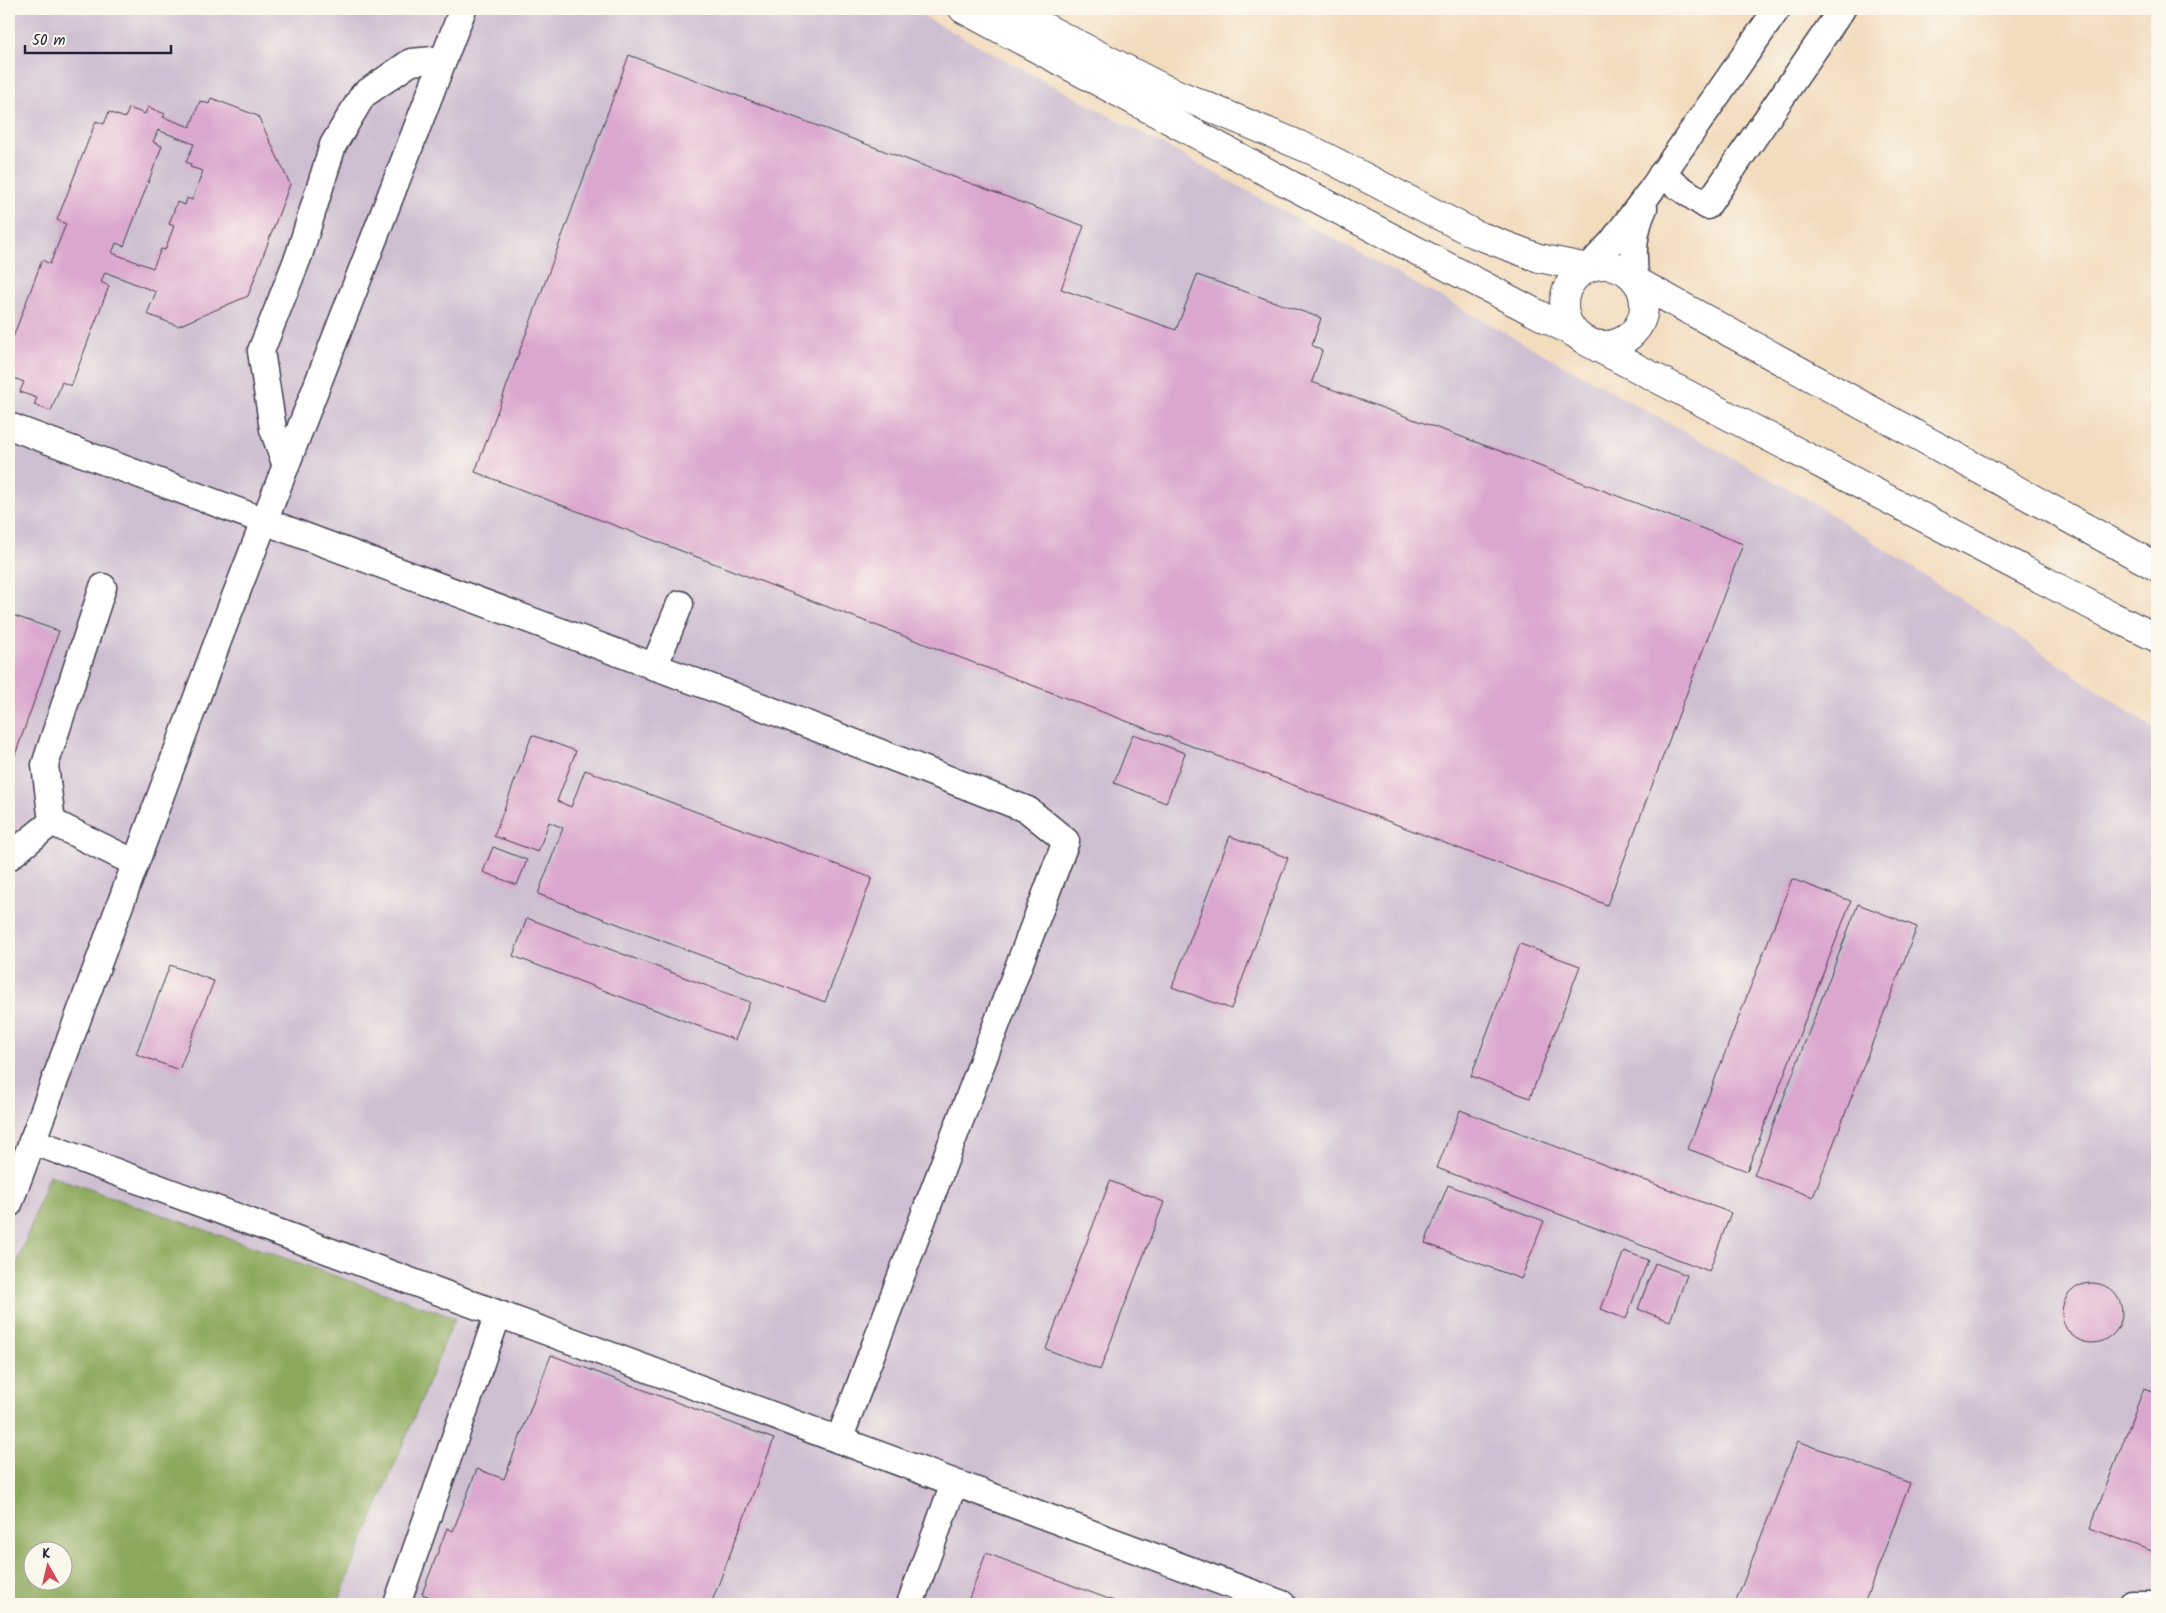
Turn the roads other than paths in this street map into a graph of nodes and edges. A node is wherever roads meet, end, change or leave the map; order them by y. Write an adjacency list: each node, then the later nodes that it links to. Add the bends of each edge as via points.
1 (463, 9): 6 (street)
2 (963, 9): 10 (main road)
3 (1009, 9): 8 (main road, via 1163,88 1316,152 1475,234 1540,258)
4 (1777, 9): 7 (street)
5 (1842, 9): 7 (street, via 1707,206)
6 (444, 59): 12 (street); 12 (street, via 411,62 363,95 333,145 299,255 261,351 273,429)
7 (1656, 182): 8 (street, via 1612,242); 9 (street, via 1638,221 1634,239)
8 (1588, 268): 9 (main road, via 1614,266); 10 (main road, via 1568,285 1564,298 1568,324)
9 (1636, 281): 10 (main road, via 1644,305 1642,318 1635,330 1613,344 1600,345); 14 (main road)
10 (1582, 338): 17 (main road)
11 (9, 426): 13 (street)
12 (286, 466): 13 (street)
13 (264, 520): 20 (street); 23 (street)
14 (2157, 566)
15 (103, 587): 21 (street, via 45,765)
16 (680, 604): 20 (street)
17 (2110, 615): 18 (main road); 19 (street)
18 (2157, 638)
19 (2157, 647)
20 (654, 666): 27 (street, via 1028,810 1066,841)
21 (52, 822): 22 (street); 23 (street)
22 (9, 857)
23 (135, 863): 24 (street)
24 (32, 1141): 25 (street); 26 (street)
25 (9, 1204)
26 (498, 1314): 27 (street); 29 (street)
27 (839, 1440): 28 (street)
28 (954, 1483): 30 (street); 31 (street)
29 (397, 1604)
30 (910, 1604)
31 (1282, 1604)
32 (2132, 1604): 33 (street)
33 (2157, 1604)

